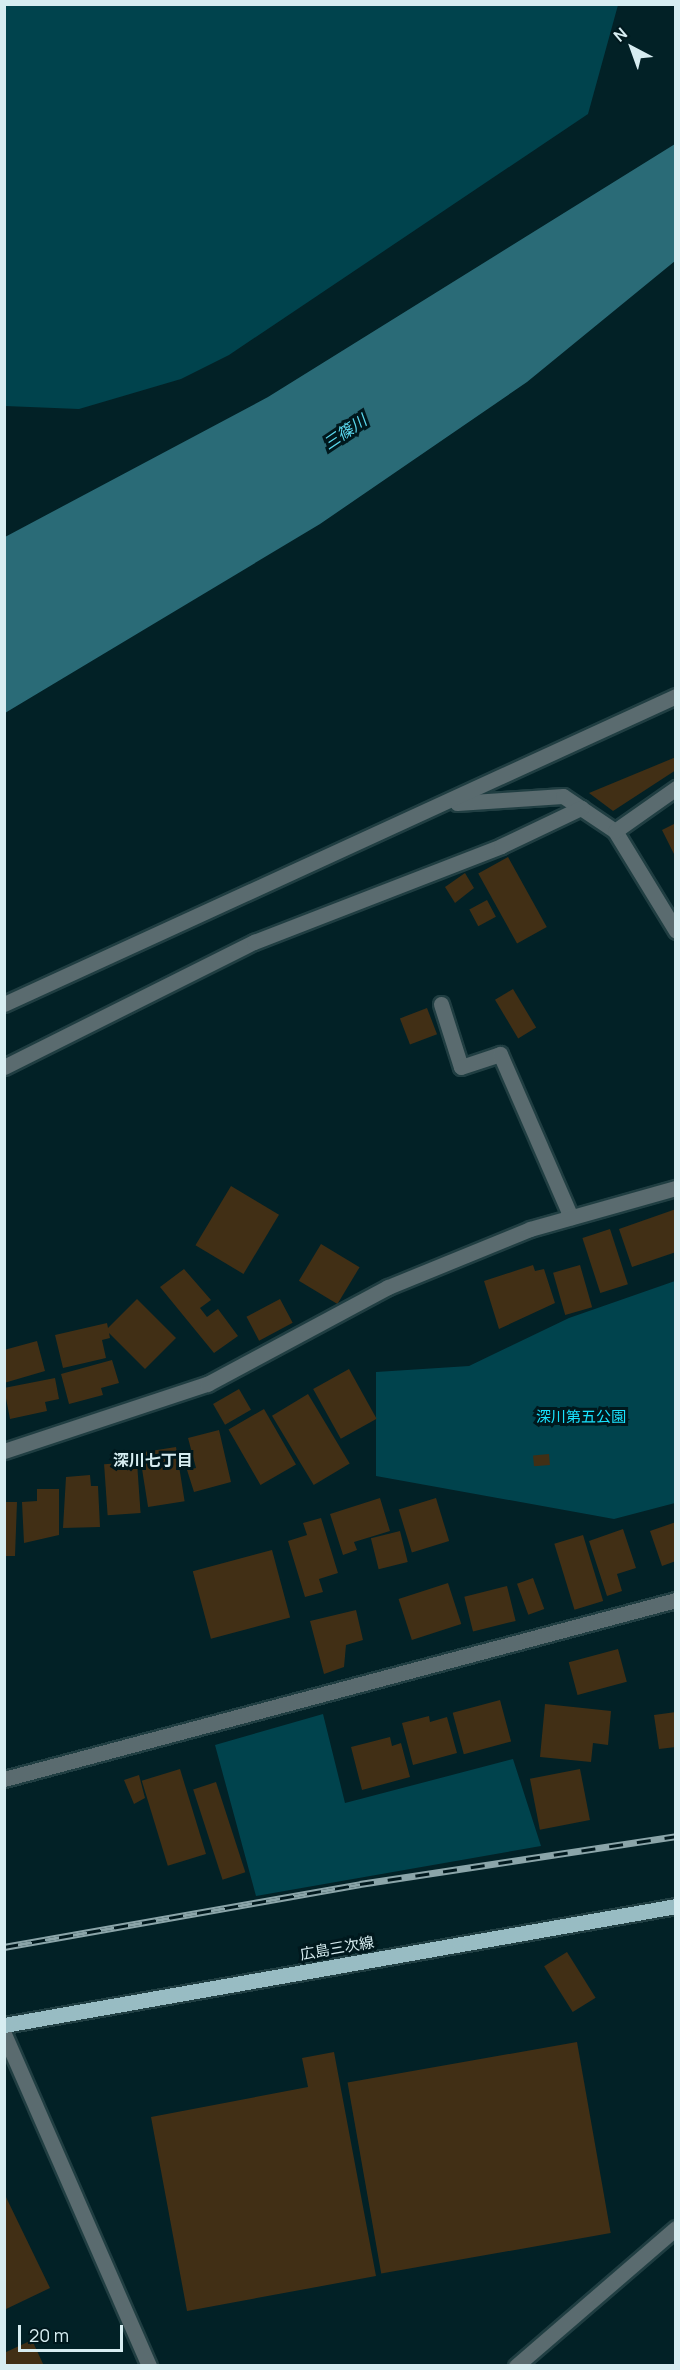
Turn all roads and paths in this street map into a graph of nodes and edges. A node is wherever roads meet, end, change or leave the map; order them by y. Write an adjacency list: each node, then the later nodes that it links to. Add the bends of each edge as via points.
1 (675, 696): 3 (street)
2 (675, 788): 5 (street)
3 (448, 804): 4 (street, via 562,796); 7 (street)
4 (581, 808): 5 (street); 9 (street, via 501,846 254,942)
5 (615, 831): 6 (street)
6 (675, 931)
7 (4, 1004)
8 (441, 1004): 11 (street, via 461,1067 500,1054)
9 (4, 1067)
10 (675, 1188): 11 (street)
11 (571, 1217): 12 (street, via 388,1287 207,1384)
12 (4, 1452)
13 (675, 1600): 14 (street)
14 (4, 1779)
15 (675, 1906): 16 (main road, 広島三次線)
16 (4, 2025)
17 (4, 2034): 19 (street)
18 (675, 2228): 20 (street)
19 (149, 2366)
20 (516, 2366)

